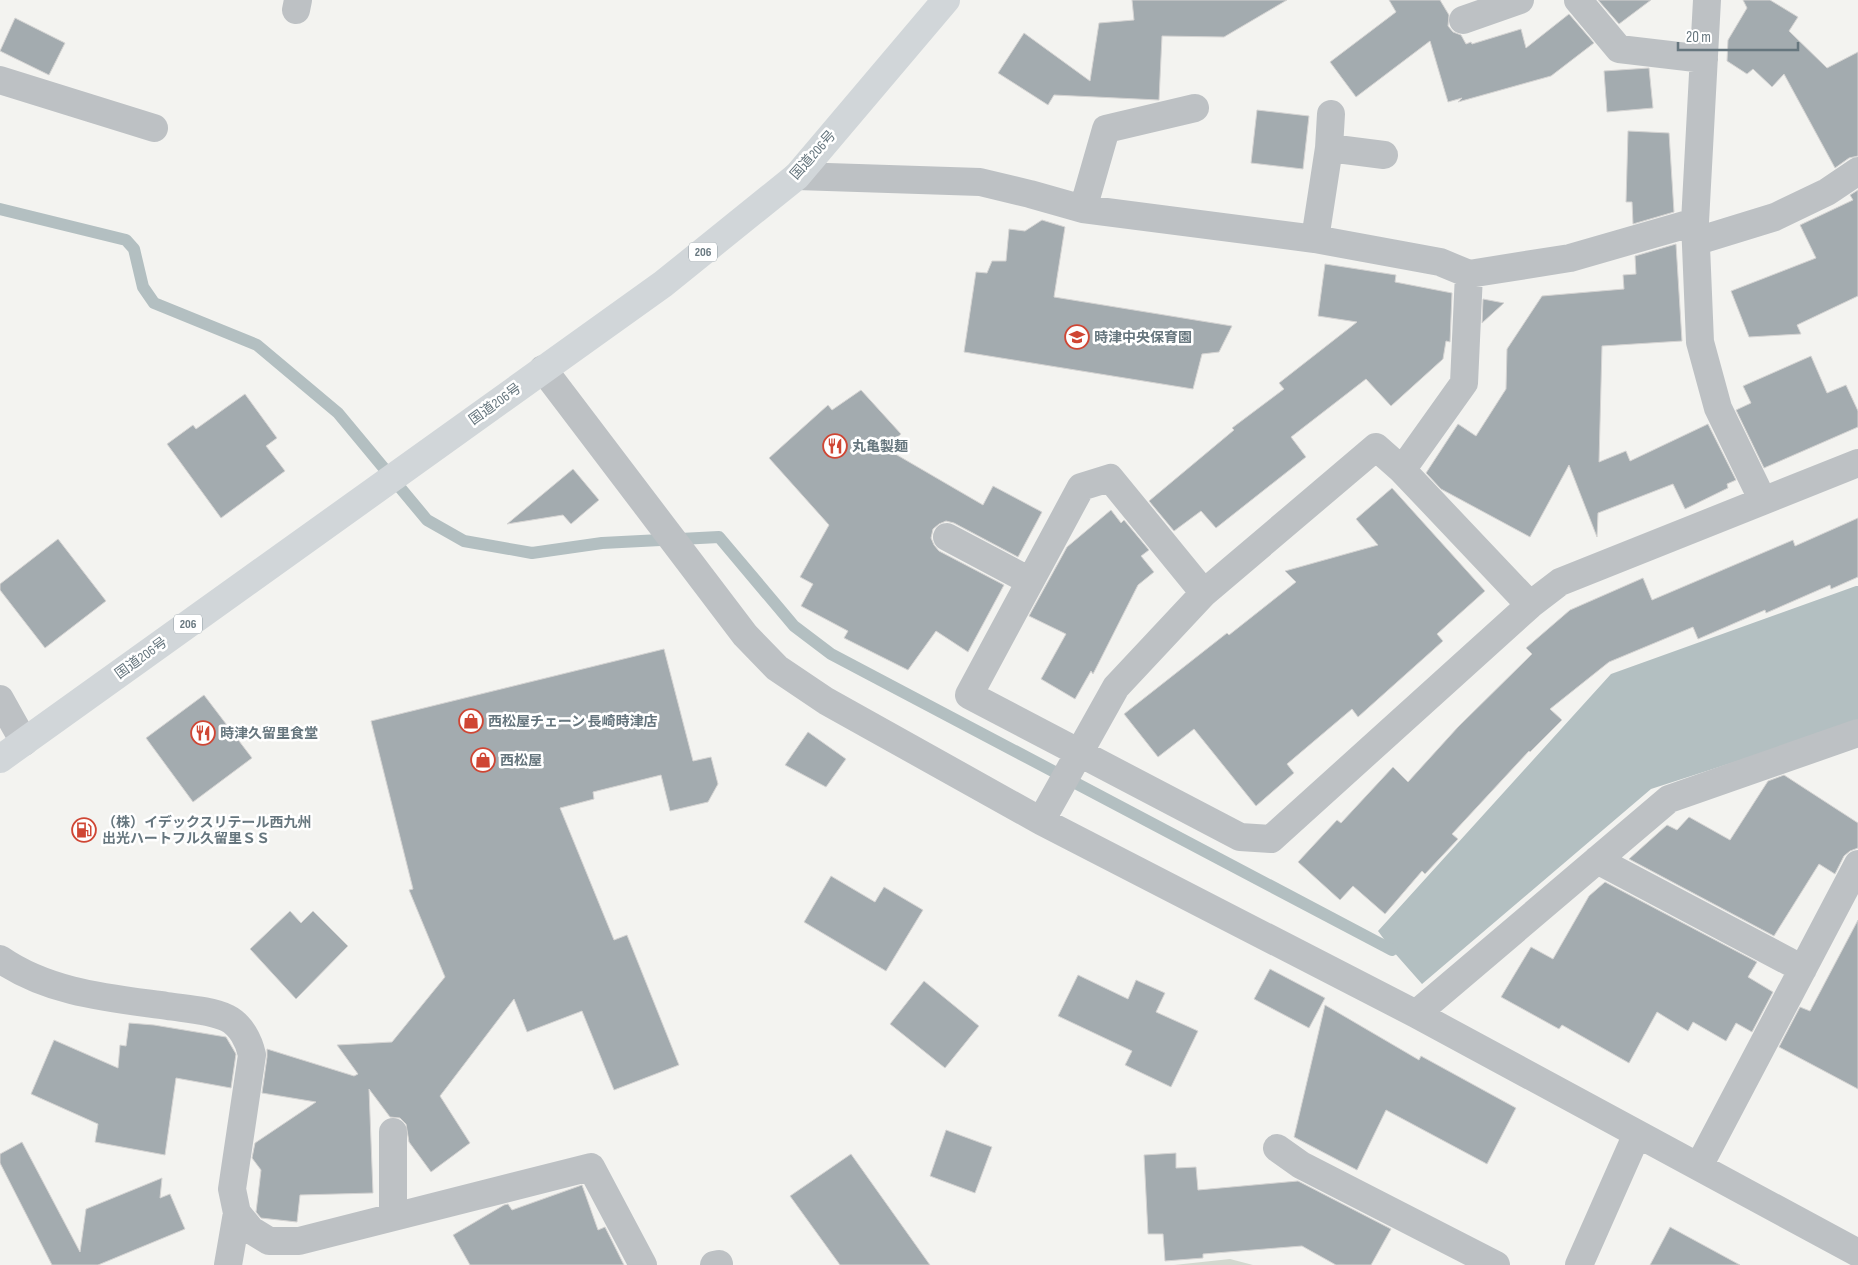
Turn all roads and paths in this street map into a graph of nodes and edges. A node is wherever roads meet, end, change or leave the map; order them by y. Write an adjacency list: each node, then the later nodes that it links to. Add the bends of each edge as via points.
1 (1520, 0): 5 (street)
2 (1578, 0): 6 (street, via 1619,49)
3 (1707, 0): 6 (street)
4 (938, 5): 14 (highway, 国道206号 / 206)
5 (1463, 20)
6 (1704, 59): 16 (street)
7 (0, 80): 10 (street)
8 (1195, 108): 15 (street, via 1106,129)
9 (1332, 114): 11 (street)
10 (154, 128)
11 (1330, 148): 12 (street); 17 (street)
12 (1384, 155)
13 (1858, 171): 16 (street, via 1826,192 1775,217)
14 (797, 176): 15 (street, via 980,182); 19 (highway, 国道206号 / 206, via 663,284)
15 (1083, 208): 17 (street)
16 (1696, 232): 18 (street, via 1570,258); 22 (street, via 1700,342 1718,408)
17 (1315, 239): 18 (street, via 1440,262)
18 (1469, 274): 21 (street, via 1464,383)
19 (543, 369): 29 (highway, 国道206号 / 206); 32 (street, via 745,635 777,668 826,700)
20 (1858, 463): 22 (street)
21 (1402, 470): 25 (street, via 1376,447); 26 (street)
22 (1763, 501): 26 (street, via 1560,582)
23 (947, 537): 24 (street)
24 (1030, 581): 25 (street, via 1082,487 1110,478); 30 (street, via 969,695)
25 (1204, 593): 30 (street, via 1116,686)
26 (1530, 605): 30 (street, via 1271,838 1240,837)
27 (0, 699): 29 (street)
28 (1858, 734): 33 (street, via 1669,799)
29 (24, 742): 31 (highway, 国道206号 / 206)
30 (1076, 758): 32 (street)
31 (0, 759)
32 (1046, 810): 37 (street)
33 (1597, 860): 36 (street); 37 (street)
34 (1858, 864): 36 (street)
35 (0, 959): 42 (street, via 50,985 93,996 209,1012 239,1027 252,1055 232,1189)
36 (1803, 969): 41 (street)
37 (1416, 1014): 39 (street)
38 (393, 1132): 43 (street)
39 (1638, 1134): 41 (street); 48 (street)
40 (1277, 1148): 47 (street, via 1301,1165)
41 (1698, 1166): 44 (street)
42 (237, 1212): 43 (street, via 251,1230 269,1241 299,1240); 45 (street)
43 (394, 1216): 46 (street, via 591,1167)
44 (1858, 1252)
45 (228, 1265)
46 (643, 1265)
47 (1496, 1265)
48 (1579, 1265)

